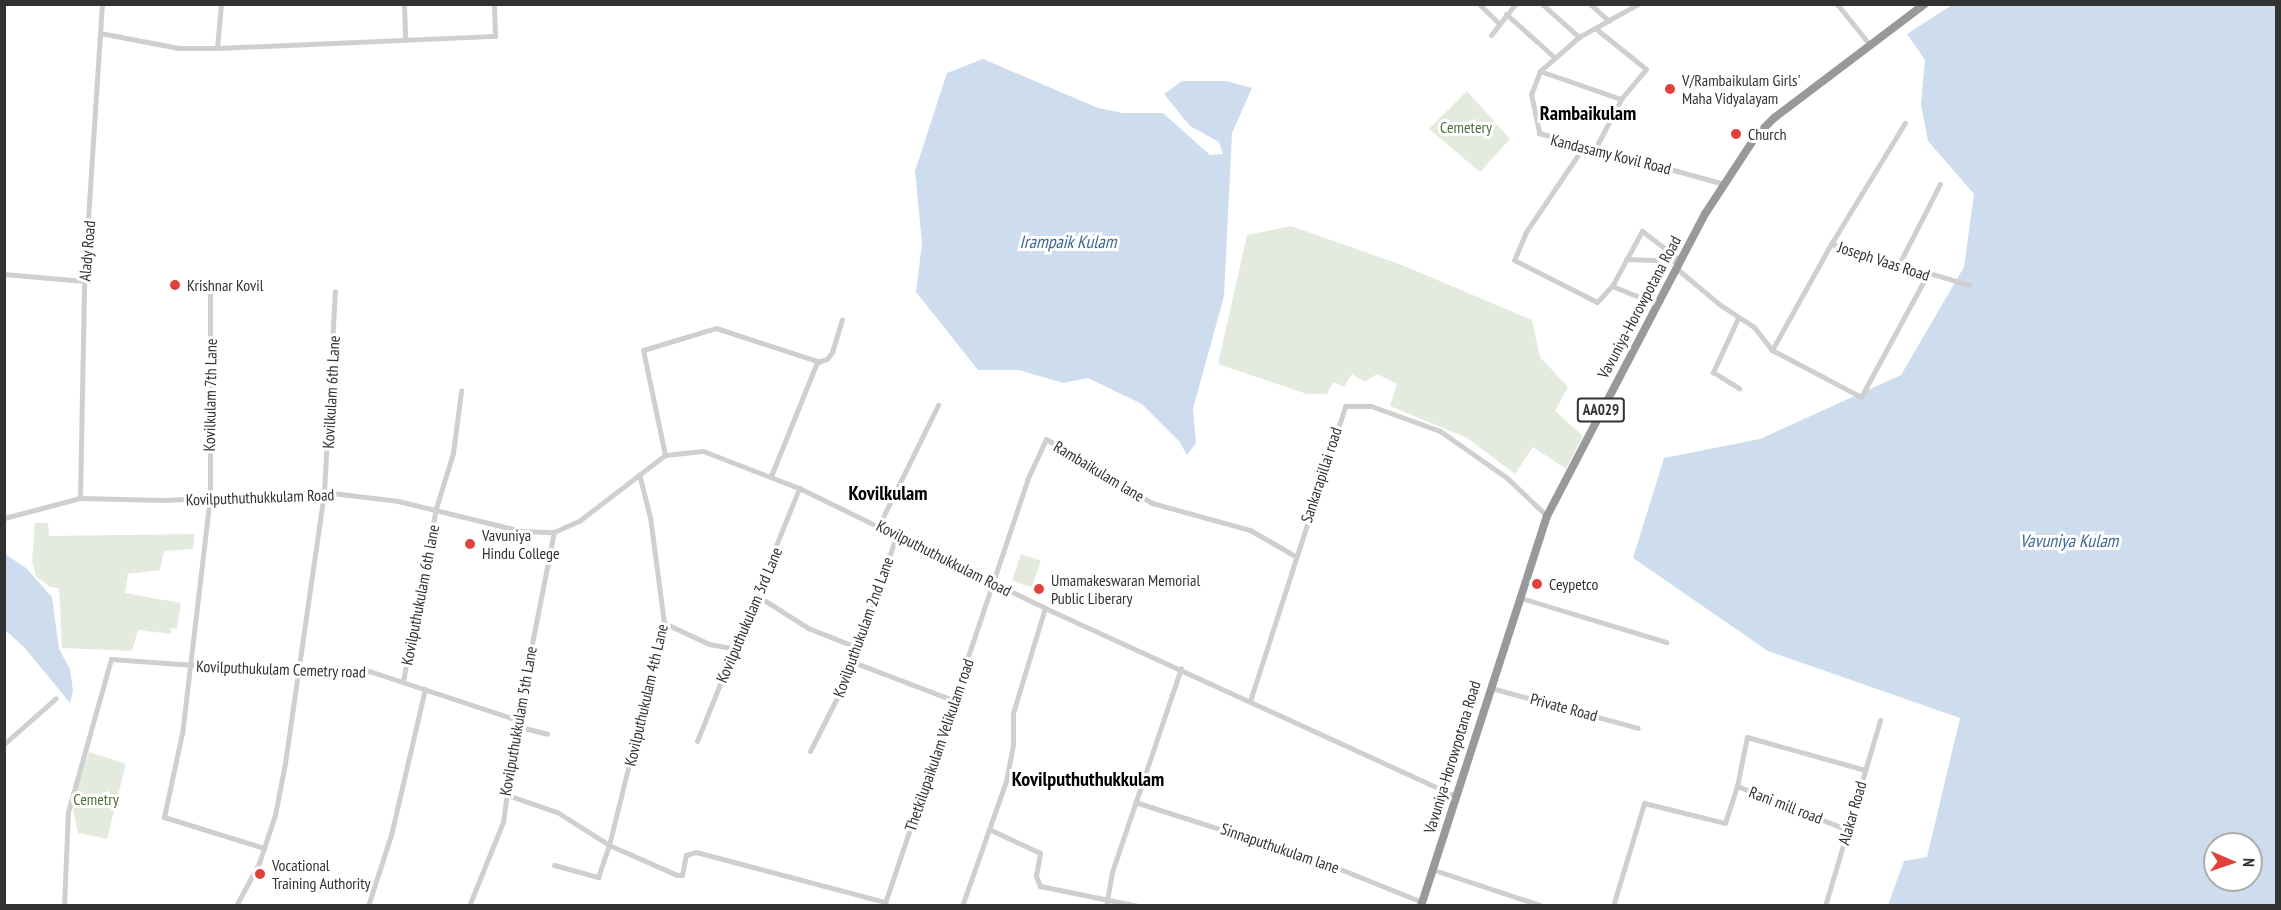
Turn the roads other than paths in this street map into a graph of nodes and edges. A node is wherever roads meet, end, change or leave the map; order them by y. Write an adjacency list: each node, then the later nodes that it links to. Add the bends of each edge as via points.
1 (102, 4): 16 (street, Alady Road)
2 (221, 4): 21 (street)
3 (404, 4): 18 (street)
4 (494, 4): 18 (street, via 495,36)
5 (1479, 4): 14 (street)
6 (1515, 4): 12 (street)
7 (1542, 4): 19 (street)
8 (1590, 4): 13 (street)
9 (1638, 4): 13 (street, Kandasamy Kovil Road)
10 (1837, 4): 20 (street)
11 (1925, 4): 20 (highway, Vavuniya-Horowpotana Road / AA029)
12 (1506, 15): 14 (street); 22 (street)
13 (1609, 21): 15 (street, Kandasamy Kovil Road)
14 (1499, 23): 17 (street)
15 (1595, 28): 19 (street, Kandasamy Kovil Road); 24 (street, via 1646,69)
16 (100, 33): 21 (street, via 179,48); 36 (street, Alady Road)
17 (1491, 35)
18 (405, 37): 21 (street)
19 (1579, 37): 22 (street, Kandasamy Kovil Road)
20 (1870, 45): 28 (highway, Vavuniya-Horowpotana Road / AA029, via 1774,118 1756,136)
21 (217, 48)
22 (1553, 56): 23 (street, Kandasamy Kovil Road)
23 (1540, 71): 24 (street); 26 (street, Kandasamy Kovil Road, via 1531,94 1539,133)
24 (1621, 99): 27 (street)
25 (1905, 123): 30 (street)
26 (1584, 146): 27 (street, Kandasamy Kovil Road); 38 (street, via 1526,232 1513,259 1597,302)
27 (1595, 149): 28 (street, Kandasamy Kovil Road)
28 (1724, 184): 32 (highway, Vavuniya-Horowpotana Road / AA029)
29 (1940, 184): 33 (street)
30 (1831, 244): 33 (street, Joseph Vaas Road); 44 (street, Joseph Vaas Road)
31 (1626, 259): 32 (street); 32 (street, via 1642,231); 38 (street)
32 (1679, 263): 41 (highway, Vavuniya-Horowpotana Road / AA029); 42 (street)
33 (1899, 264): 35 (street, Joseph Vaas Road)
34 (4, 274): 36 (street)
35 (1927, 276): 37 (street, Joseph Vaas Road); 44 (street, via 1861,398)
36 (84, 282): 55 (street, Alady Road)
37 (1970, 285)
38 (1612, 286): 41 (street)
39 (335, 291): 53 (street, Kovilkulam 6th Lane)
40 (210, 294): 54 (street, Kovilkulam 7th Lane)
41 (1657, 304): 57 (highway, Vavuniya-Horowpotana Road / AA029)
42 (1738, 318): 44 (street, via 1754,327); 46 (street, via 1713,372)
43 (842, 319): 45 (street, via 832,352)
44 (1772, 350)
45 (820, 362): 49 (street, via 716,328 643,350); 51 (street)
46 (1739, 388)
47 (461, 391): 56 (street, Kovilputhukulam 6th lane, via 450,463)
48 (938, 405): 59 (street)
49 (665, 455): 50 (street, Kovilputhuthukkulam Road); 51 (street, Kovilputhuthukkulam Road, via 703,451)
50 (639, 474): 60 (street, Kovilputhuthukkulam Road, via 579,521); 67 (street, Kovilputhukulam 4th Lane, via 650,517)
51 (771, 476): 52 (street, Kovilputhuthukkulam Road)
52 (799, 488): 59 (street, Kovilputhuthukkulam Road); 64 (street, Kovilputhukulam 3rd Lane)
53 (324, 492): 54 (street, Kovilputhuthukkulam Road); 56 (street, Kovilputhuthukkulam Road); 74 (street, Kovilkulam 6th Lane)
54 (210, 496): 55 (street, Kovilputhuthukkulam Road, via 164,500); 72 (street, Kovilkulam 7th Lane)
55 (80, 498): 58 (street, Kovilputhuthukkulam Road)
56 (436, 508): 60 (street, Kovilputhuthukkulam Road, via 521,531); 75 (street, Kovilputhukulam 6th lane)
57 (1547, 516): 62 (street, Sankarapillai road, via 1507,478 1440,431 1371,406 1345,406); 65 (highway, Vavuniya-Horowpotana Road / AA029)
58 (4, 518)
59 (879, 525): 61 (street, Kovilputhuthukkulam Road)
60 (554, 532): 82 (street, Kovilputhukkulam 5th Lane)
61 (897, 534): 63 (street, Kovilputhuthukkulam Road); 69 (street, Kovilputhukulam 2nd Lane)
62 (1295, 556): 63 (street, Rambaikulam lane, via 1250,530 1152,503 1046,440 1027,480); 79 (street, Sankarapillai road)
63 (993, 583): 66 (street, Kovilputhuthukkulam Road); 80 (street, Thetkilupaikulam Velikulam road)
64 (756, 595): 69 (street, via 808,628); 70 (street, Kovilputhukulam 3rd Lane)
65 (1521, 598): 68 (street); 76 (highway, Vavuniya-Horowpotana Road / AA029)
66 (1045, 608): 73 (street, Kovilputhuthukkulam Road); 93 (street, via 1013,713 1013,745 1006,781)
67 (664, 623): 70 (street, via 710,644); 95 (street, Kovilputhukulam 4th Lane)
68 (1666, 642)
69 (856, 647): 71 (street, Kovilputhukulam 2nd Lane)
70 (732, 648): 85 (street, Kovilputhukulam 3rd Lane)
71 (853, 662): 80 (street); 87 (street, Kovilputhukulam 2nd Lane)
72 (188, 666): 74 (street, Kovilputhukulam Cemetry road); 96 (street, Kovilkulam 7th Lane, via 182,733 164,817); 103 (street, Kovilputhukulam Cemetry road, via 111,659 68,812)
73 (1181, 668): 79 (street, Kovilputhuthukkulam Road); 92 (street)
74 (300, 669): 75 (street, Kovilputhukulam Cemetry road, via 348,668); 96 (street, Kovilkulam 6th Lane, via 275,815)
75 (403, 681): 77 (street, Kovilputhukulam Cemetry road)
76 (1489, 687): 83 (street, Private Road); 91 (highway, Vavuniya-Horowpotana Road / AA029)
77 (425, 689): 82 (street, Kovilputhukulam Cemetry road); 104 (street, via 391,835)
78 (56, 698): 86 (street)
79 (1251, 701): 91 (street, Kovilputhuthukkulam Road)
80 (955, 702): 101 (street, Thetkilupaikulam Velikulam road)
81 (1880, 720): 88 (street, Alakar Road)
82 (516, 723): 84 (street, Kovilputhukulam Cemetry road); 90 (street, Kovilputhukkulam 5th Lane)
83 (1638, 728)
84 (547, 734)
85 (697, 741)
86 (4, 744)
87 (810, 751)
88 (1865, 770): 89 (street, via 1747,737); 94 (street, Alakar Road)
89 (1737, 786): 94 (street, Rani mill road); 110 (street, Rani mill road, via 1725,823 1644,803)
90 (504, 794): 95 (street, via 557,812); 105 (street, Kovilputhukkulam 5th Lane, via 503,822)
91 (1456, 796): 98 (highway, Vavuniya-Horowpotana Road / AA029)
92 (1135, 802): 99 (street); 102 (street, Sinnaputhukulam lane, via 1320,861)
93 (988, 829): 99 (street, via 1040,853 1036,876 1040,886); 106 (street)
94 (1848, 830): 111 (street, Alakar Road)
95 (609, 845): 97 (street, Kovilputhukulam 4th Lane, via 598,877); 101 (street, via 677,875 682,874 686,855 696,852)
96 (264, 848): 100 (street, Kovilkulam 6th Lane)
97 (554, 865)
98 (1434, 870): 102 (highway, Vavuniya-Horowpotana Road / AA029); 109 (street)
99 (1106, 898): 107 (street); 108 (street)
100 (237, 904)
101 (884, 904)
102 (1421, 904)
103 (64, 906)
104 (368, 906)
105 (469, 906)
106 (962, 906)
107 (1106, 906)
108 (1138, 906)
109 (1543, 906)
110 (1613, 906)
111 (1825, 906)

